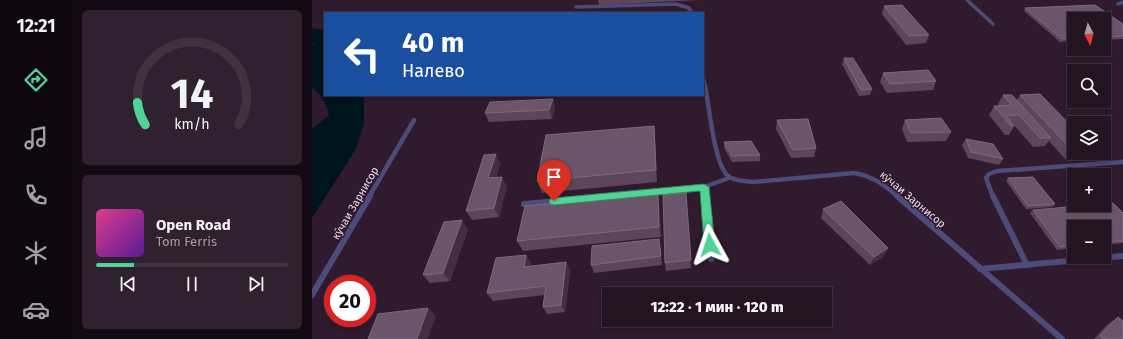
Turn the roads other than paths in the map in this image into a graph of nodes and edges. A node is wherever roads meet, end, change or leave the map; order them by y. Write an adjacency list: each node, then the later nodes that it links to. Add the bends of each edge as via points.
1 (967, 0): 6 (lane)
2 (1123, 2): 3 (lane)
3 (1118, 4)
4 (576, 7): 5 (lane, via 676,4 689,8)
5 (691, 12)
6 (993, 24)
7 (704, 78): 10 (lane, via 718,158 722,170)
8 (414, 120): 17 (lane, кӯчаи Зарнисор)
9 (1123, 162): 15 (lane, via 997,171 989,174 986,178 988,186)
10 (729, 178): 11 (lane); 16 (lane, кӯчаи Зарнисор, via 753,182 849,173 872,177 886,186)
11 (704, 187): 12 (lane); 14 (lane)
12 (524, 204)
13 (1123, 256): 15 (lane)
14 (711, 259)
15 (1027, 264): 16 (lane)
16 (980, 269): 18 (lane, кӯчаи Зарнисор)
17 (312, 295)
18 (1062, 339)

